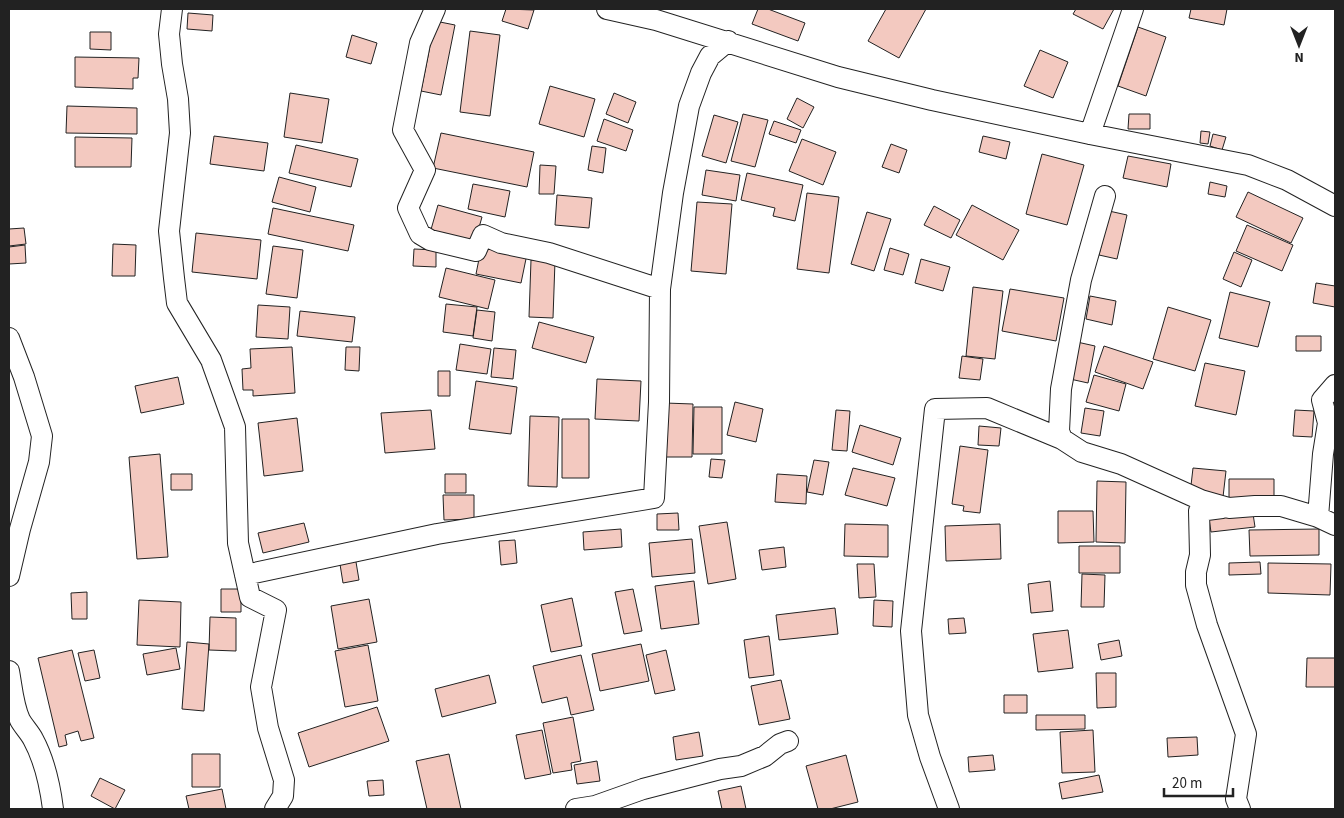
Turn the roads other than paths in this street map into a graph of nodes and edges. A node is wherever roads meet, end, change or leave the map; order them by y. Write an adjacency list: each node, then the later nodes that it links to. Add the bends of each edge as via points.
1 (172, 9): 15 (street, via 169,34 180,133 169,231 177,303 211,360 235,427 238,543)
2 (435, 9): 9 (street, via 420,43 403,130 425,170 408,208 420,234 430,240 476,251 483,236 549,253)
3 (606, 9): 5 (street)
4 (1133, 9): 6 (street)
5 (728, 41): 6 (street, via 838,77); 9 (street, via 710,56 689,106)
6 (1090, 134): 8 (street, via 1248,165 1286,180)
7 (1105, 196): 12 (street, via 1081,280 1061,389 1059,431)
8 (1335, 206)
9 (660, 289): 15 (street, via 654,498 437,534)
10 (9, 338): 16 (street, via 42,436 39,462)
11 (1335, 385): 14 (street, via 1322,400 1328,423 1323,454)
12 (1062, 439): 13 (street, via 1082,452 1121,464 1201,500); 23 (street, via 987,408 935,409 911,631 918,716)
13 (1229, 508): 14 (street, via 1281,506); 24 (street, via 1199,511 1200,555 1196,585 1246,734 1236,800)
14 (1327, 521)
15 (245, 575): 21 (street, via 250,597 276,610 261,687 268,728 284,780 283,796)
16 (9, 576)
17 (9, 671): 19 (street, via 20,720 33,738 44,763)
18 (788, 742): 22 (street, via 741,766)
19 (52, 800): 20 (street)
20 (62, 809)
21 (275, 809)
22 (576, 809)
23 (949, 809)
24 (1240, 809)

